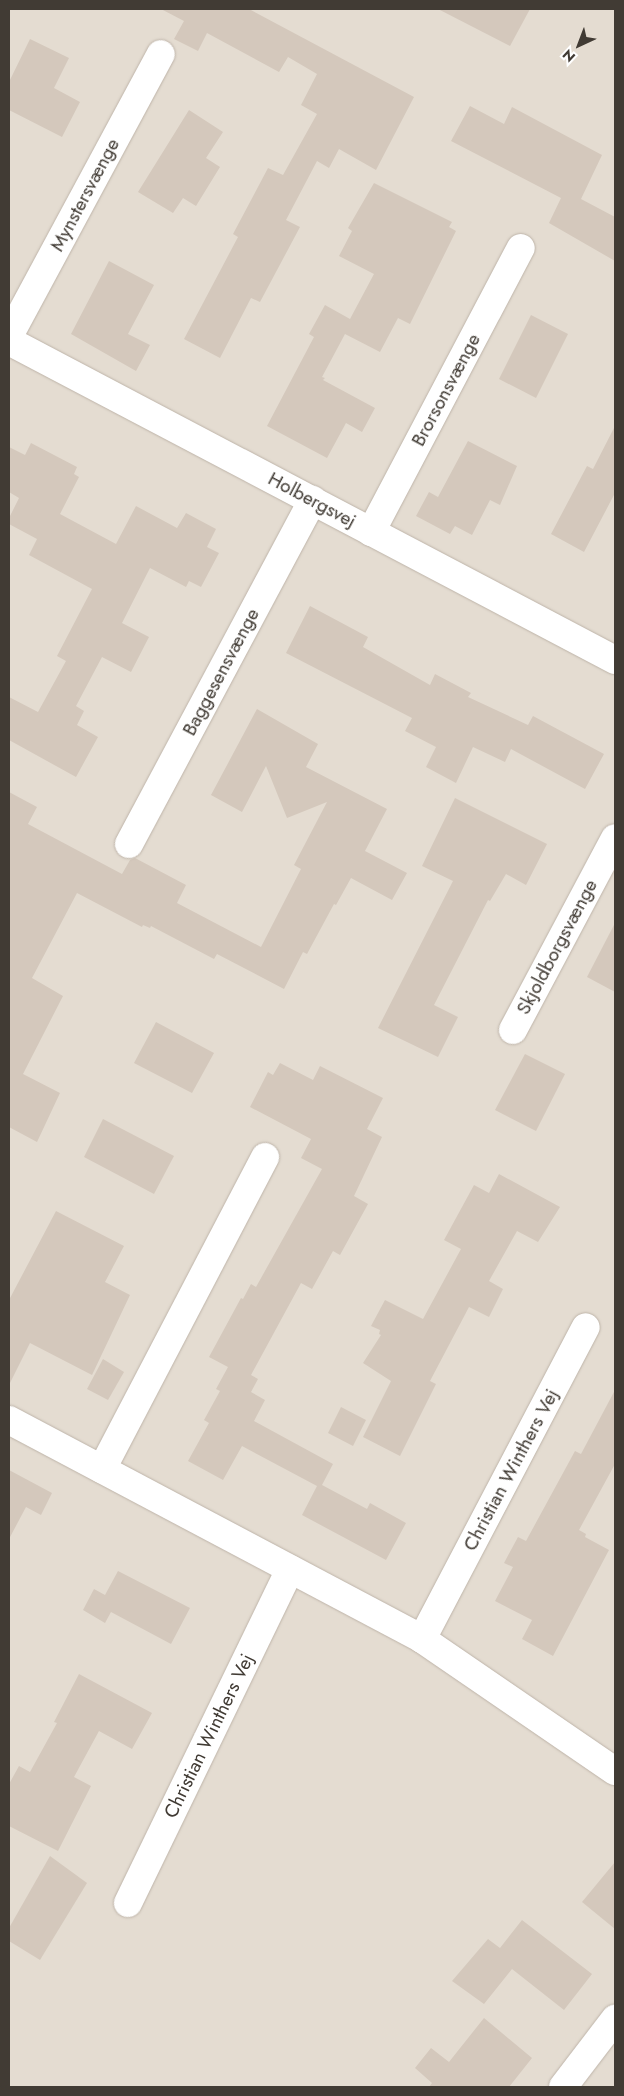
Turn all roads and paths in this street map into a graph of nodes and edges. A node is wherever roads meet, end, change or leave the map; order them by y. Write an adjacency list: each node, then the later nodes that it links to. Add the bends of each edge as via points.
1 (161, 54): 3 (street, Mynstersvænge)
2 (521, 248): 6 (street, Brorsonsvænge)
3 (9, 336)
4 (9, 341): 5 (street, Holbergsvej)
5 (312, 500): 6 (street, Holbergsvej); 9 (street, Baggesensvænge)
6 (371, 532): 7 (street, Holbergsvej)
7 (615, 660)
8 (615, 838): 10 (street, Skjoldborgsvænge)
9 (129, 844)
10 (514, 1030)
11 (265, 1157): 14 (street)
12 (586, 1327): 16 (street, Christian Winthers Vej)
13 (9, 1420): 14 (street)
14 (102, 1469): 15 (street)
15 (290, 1569): 16 (street); 18 (street, Christian Winthers Vej)
16 (422, 1639): 17 (street)
17 (615, 1771)
18 (128, 1903)
19 (615, 2019): 20 (street)
20 (563, 2087)

